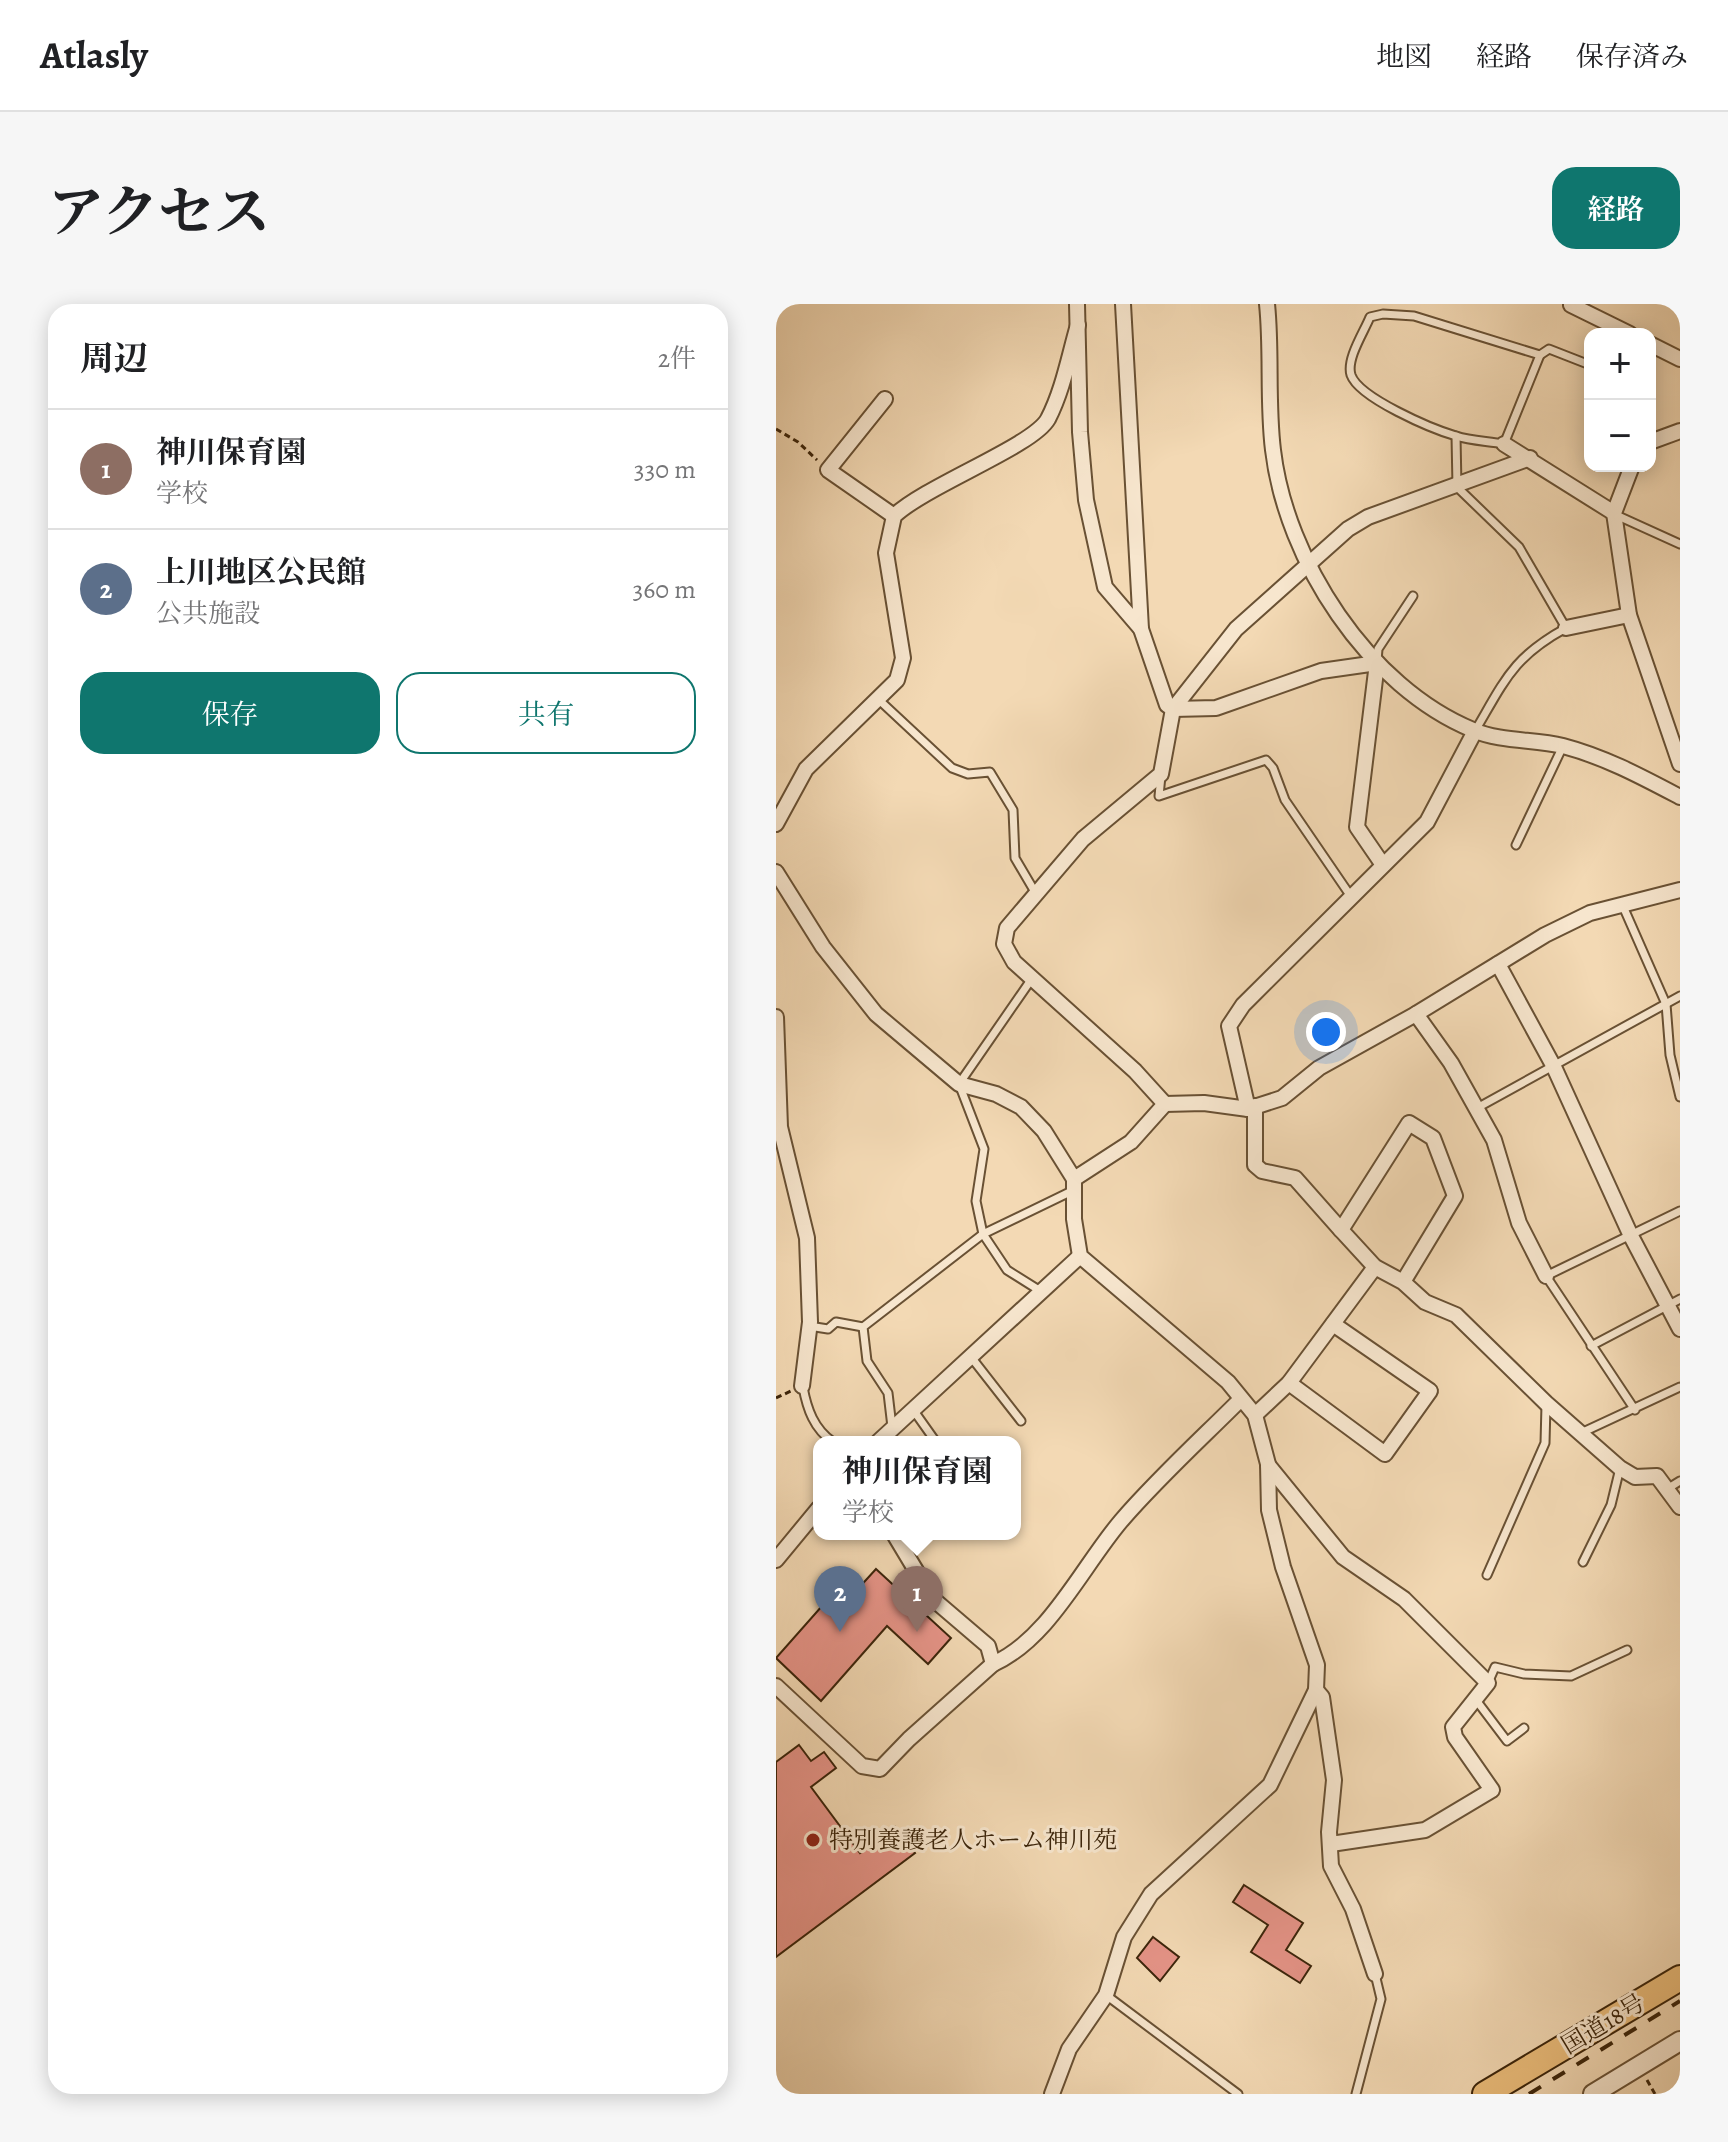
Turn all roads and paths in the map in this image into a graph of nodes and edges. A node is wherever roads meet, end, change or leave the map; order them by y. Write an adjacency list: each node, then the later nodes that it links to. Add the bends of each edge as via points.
1 (1077, 304): 5 (street)
2 (1123, 304): 28 (street)
3 (1267, 304): 24 (street, via 1273,453 1289,520)
4 (1571, 305): 6 (street)
5 (1078, 325): 22 (street, via 1059,392 1040,428 952,476); 28 (street, via 1086,500 1105,587)
6 (1618, 328)
7 (1656, 347): 9 (street)
8 (1540, 355): 10 (lane, via 1549,349); 14 (lane, via 1414,316 1370,317 1351,363 1351,375 1360,388); 16 (lane)
9 (1680, 359)
10 (1584, 363)
11 (885, 399): 18 (street)
12 (776, 429): 18 (path)
13 (1680, 431): 15 (street)
14 (1456, 436): 16 (lane); 20 (lane)
15 (1656, 440)
16 (1504, 444): 17 (street)
17 (1530, 458): 20 (street); 21 (street)
18 (828, 470): 22 (street)
19 (1630, 472): 21 (street)
20 (1457, 487): 24 (street, via 1368,517); 27 (lane, via 1519,547)
21 (1614, 513): 23 (lane); 26 (street)
22 (894, 516): 30 (street, via 886,553 903,658 897,680)
23 (1680, 544)
24 (1308, 565): 29 (street); 31 (street, via 1236,629)
25 (1413, 596): 29 (lane, via 1378,649)
26 (1629, 615): 27 (street); 33 (street)
27 (1566, 628): 32 (lane, via 1533,646 1509,673)
28 (1141, 629): 31 (street, via 1167,705)
29 (1377, 663): 31 (street, via 1321,671 1216,708); 32 (street, via 1441,713); 40 (street, via 1357,827)
30 (878, 699): 38 (street, via 806,769); 43 (lane, via 952,768 968,774 990,772 1013,810 1015,858)
31 (1173, 709): 36 (street)
32 (1475, 731): 34 (street); 40 (street, via 1427,822)
33 (1676, 734): 35 (street)
34 (1563, 746): 37 (street, via 1607,759); 39 (lane)
35 (1680, 764)
36 (1161, 774): 43 (street, via 1083,839); 44 (lane, via 1159,796 1266,760 1285,800)
37 (1680, 797)
38 (776, 824)
39 (1516, 845)
40 (1383, 865): 44 (street)
41 (776, 872): 53 (street, via 823,947 876,1014)
42 (1680, 890): 45 (street)
43 (1035, 892): 47 (street, via 1007,928 1004,944 1014,962)
44 (1352, 898): 56 (street, via 1243,1005 1229,1026)
45 (1622, 904): 46 (street, via 1590,913); 49 (lane)
46 (1498, 964): 50 (street); 52 (street)
47 (1033, 977): 53 (lane); 55 (street)
48 (1680, 996): 49 (lane)
49 (1666, 1004): 52 (lane); 54 (lane)
50 (1416, 1014): 56 (street, via 1319,1068 1282,1098); 57 (street)
51 (776, 1017): 71 (street, via 780,1127 807,1238)
52 (1554, 1067): 57 (lane); 62 (street)
53 (959, 1084): 58 (street, via 1021,1107 1044,1131); 61 (lane, via 984,1149 976,1201)
54 (1680, 1097)
55 (1165, 1104): 56 (street); 58 (street, via 1131,1142)
56 (1252, 1108): 60 (street, via 1255,1165 1295,1178)
57 (1477, 1108): 65 (street, via 1494,1140 1519,1223)
58 (1074, 1185): 61 (lane); 63 (street)
59 (1680, 1211): 62 (lane)
60 (1341, 1230): 64 (street); 66 (street, via 1409,1123 1433,1138 1455,1196)
61 (983, 1234): 67 (lane, via 1007,1270); 72 (lane)
62 (1631, 1236): 65 (lane); 69 (street)
63 (1080, 1256): 67 (street); 79 (street, via 1228,1382)
64 (1375, 1267): 66 (street); 70 (street)
65 (1546, 1276): 74 (lane)
66 (1403, 1282): 80 (street, via 1425,1302 1456,1315)
67 (1044, 1293): 75 (street)
68 (1680, 1299): 69 (lane)
69 (1665, 1306): 73 (street); 74 (lane)
70 (1333, 1324): 76 (street); 76 (street, via 1430,1391 1385,1454)
71 (809, 1326): 72 (lane, via 828,1329 836,1322); 77 (street)
72 (863, 1327): 85 (lane, via 867,1361 888,1393)
73 (1680, 1329)
74 (1591, 1346): 82 (lane)
75 (971, 1357): 81 (street); 84 (lane)
76 (1289, 1383): 83 (street)
77 (802, 1386): 87 (lane, via 807,1408)
78 (1680, 1387): 82 (lane)
79 (1241, 1399): 83 (street); 101 (street, via 1122,1521 1016,1654)
80 (1546, 1403): 86 (street); 99 (lane, via 1545,1443)
81 (912, 1409): 85 (street); 89 (lane)
82 (1635, 1410): 86 (lane)
83 (1255, 1415): 90 (street)
84 (1021, 1421)
85 (893, 1429): 88 (street)
86 (1581, 1433): 91 (street)
87 (824, 1436)
88 (885, 1436)
89 (932, 1436)
90 (1268, 1464): 102 (street, via 1343,1557 1404,1599); 104 (street, via 1269,1510 1317,1665)
91 (1620, 1468): 93 (street, via 1635,1477 1657,1476); 98 (lane, via 1611,1505)
92 (1680, 1481): 93 (lane)
93 (1667, 1489): 94 (street)
94 (1680, 1507)
95 (813, 1515): 97 (street)
96 (898, 1540): 101 (street, via 933,1599 988,1646)
97 (776, 1560)
98 (1583, 1562)
99 (1487, 1575)
100 (1627, 1650): 102 (lane, via 1571,1676 1495,1667)
101 (993, 1664): 103 (street, via 880,1769 862,1766)
102 (1488, 1683): 105 (street)
103 (776, 1686)
104 (1316, 1690): 107 (street, via 1322,1697 1333,1768); 110 (street, via 1270,1785 1151,1894 1124,1937)
105 (1476, 1700): 106 (lane, via 1507,1741); 107 (street, via 1453,1727 1492,1790 1425,1830)
106 (1524, 1728)
107 (1331, 1844): 108 (street, via 1331,1866 1359,1923)
108 (1375, 1974): 114 (lane, via 1381,1999)
109 (1680, 1978): 115 (highway, 国道18号)
110 (1106, 1995): 112 (street, via 1069,2049); 113 (lane)
111 (1680, 2041): 116 (street)
112 (1052, 2094)
113 (1238, 2094)
114 (1356, 2094)
115 (1485, 2094)
116 (1593, 2094)

